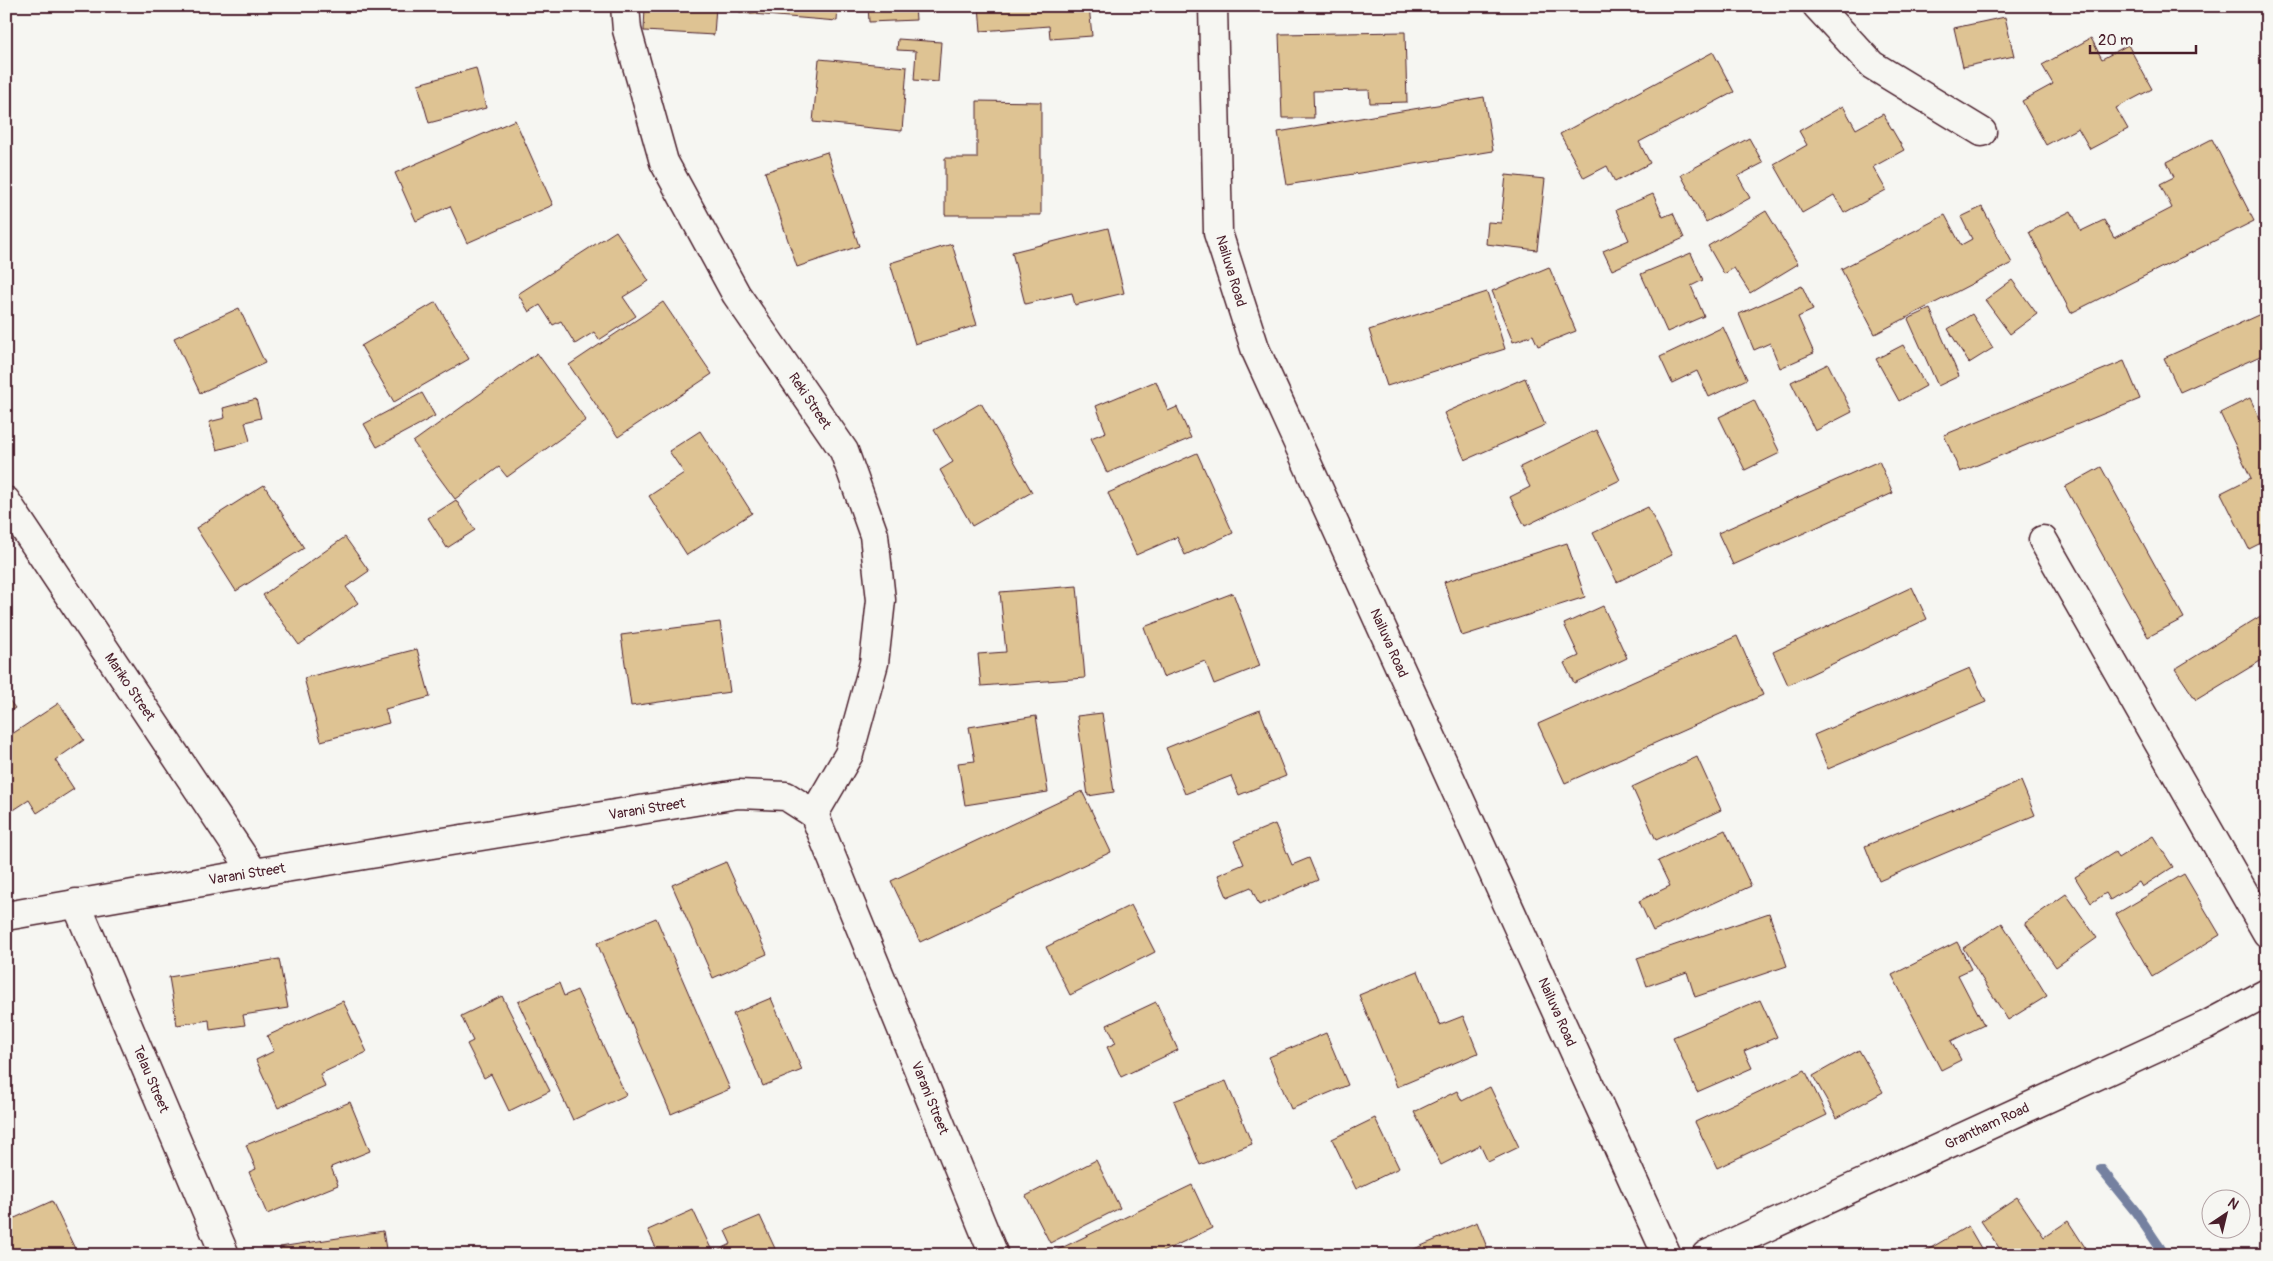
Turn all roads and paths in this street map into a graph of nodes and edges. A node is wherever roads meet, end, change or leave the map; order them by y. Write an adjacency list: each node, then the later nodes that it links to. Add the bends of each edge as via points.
1 (625, 6): 7 (street, Reki Street, via 627,30 664,162 736,294 844,451 874,535 881,600 874,663 849,754)
2 (1213, 6): 15 (street, Nailuva Road, via 1218,233 1256,351)
3 (1817, 6): 4 (street, via 1872,65)
4 (1982, 132)
5 (6, 501): 8 (street, Mariko Street)
6 (2043, 540): 11 (street)
7 (814, 814): 8 (street, Varani Street, via 786,796 738,794); 14 (street, Varani Street)
8 (254, 873): 9 (street, Varani Street)
9 (76, 903): 10 (street, Varani Street); 13 (street, Telau Street)
10 (6, 916)
11 (2267, 933)
12 (2267, 993): 16 (street, Grantham Road, via 2207,1025)
13 (225, 1255)
14 (994, 1255)
15 (1667, 1255)
16 (1706, 1255)

